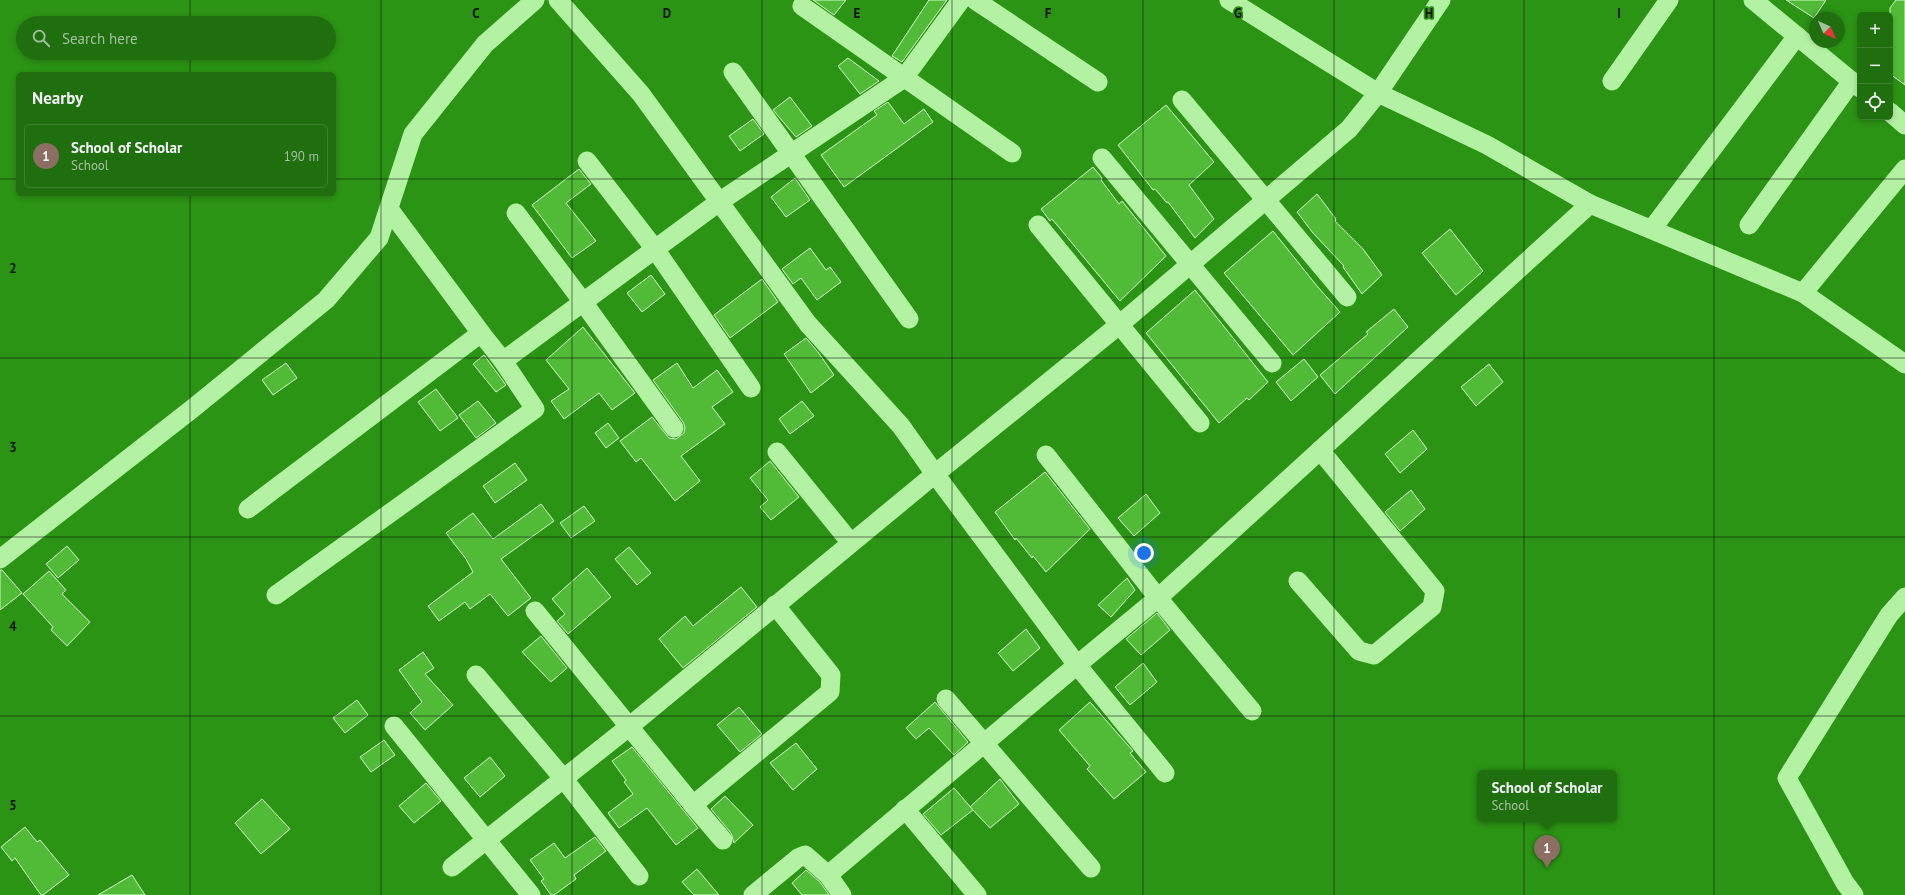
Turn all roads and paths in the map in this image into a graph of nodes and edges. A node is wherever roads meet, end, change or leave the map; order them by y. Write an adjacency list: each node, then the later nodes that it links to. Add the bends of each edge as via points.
1 (534, 0): 28 (street, via 485,44 413,134)
2 (558, 0): 26 (street, via 641,94)
3 (961, 0): 12 (street)
4 (975, 0): 14 (street)
5 (1229, 0): 16 (street)
6 (1441, 0): 16 (street)
7 (1669, 0): 13 (street)
8 (1753, 0): 10 (street)
9 (802, 6): 12 (street)
10 (1797, 36): 15 (street); 32 (street)
11 (733, 72): 21 (street)
12 (904, 78): 20 (street); 21 (street)
13 (1612, 81)
14 (1098, 82)
15 (1856, 84): 31 (street)
16 (1378, 93): 25 (street, via 1349,129); 27 (street, via 1487,145)
17 (1182, 100): 25 (street)
18 (1893, 115): 19 (street)
19 (1905, 125)
20 (1012, 153)
21 (791, 154): 26 (street); 38 (street)
22 (1102, 158): 34 (street)
23 (588, 162): 33 (street)
24 (1905, 169): 35 (street)
25 (1265, 200): 34 (street); 36 (street)
26 (719, 202): 33 (street); 50 (street, via 808,324 901,426)
27 (1590, 204): 32 (street); 47 (street)
28 (389, 210): 40 (street); 53 (street, via 379,238 326,300)
29 (516, 213): 37 (street)
30 (1038, 225): 39 (street)
31 (1749, 225)
32 (1652, 229): 35 (street)
33 (655, 249): 37 (street); 44 (street)
34 (1190, 265): 39 (street); 42 (street)
35 (1803, 293): 43 (street)
36 (1347, 297)
37 (583, 302): 41 (street); 46 (street)
38 (909, 319)
39 (1118, 325): 45 (street); 50 (street)
40 (481, 333): 41 (street); 51 (street)
41 (503, 361): 55 (street, via 535,409)
42 (1272, 363)
43 (1905, 364)
44 (751, 388)
45 (1200, 423)
46 (674, 428)
47 (1320, 450): 54 (street, via 1435,591 1432,607 1374,655 1359,651); 57 (street)
48 (777, 452): 52 (street)
49 (1046, 455): 57 (street)
50 (935, 474): 52 (street); 60 (street)
51 (248, 509)
52 (850, 543): 58 (street)
53 (0, 559)
54 (1298, 581)
55 (276, 595)
56 (1905, 597): 81 (street, via 1889,615 1787,778)
57 (1158, 598): 60 (street); 63 (street)
58 (775, 606): 65 (street); 69 (street, via 832,675 830,692)
59 (535, 611): 65 (street)
60 (1077, 665): 66 (street); 67 (street)
61 (476, 675): 68 (street)
62 (946, 699): 66 (street)
63 (1252, 711)
64 (394, 726): 71 (street)
65 (630, 726): 68 (street); 69 (street)
66 (984, 742): 70 (street); 74 (street)
67 (1166, 773)
68 (563, 778): 71 (street); 76 (street)
69 (693, 805): 72 (street)
70 (905, 809): 75 (street); 80 (street)
71 (486, 840): 73 (street); 77 (street)
72 (723, 840)
73 (452, 867)
74 (1091, 868)
75 (828, 875): 78 (street, via 806,855 798,858); 79 (street)
76 (639, 876)
77 (531, 895)
78 (753, 895)
79 (842, 895)
80 (977, 895)
81 (1854, 895)

